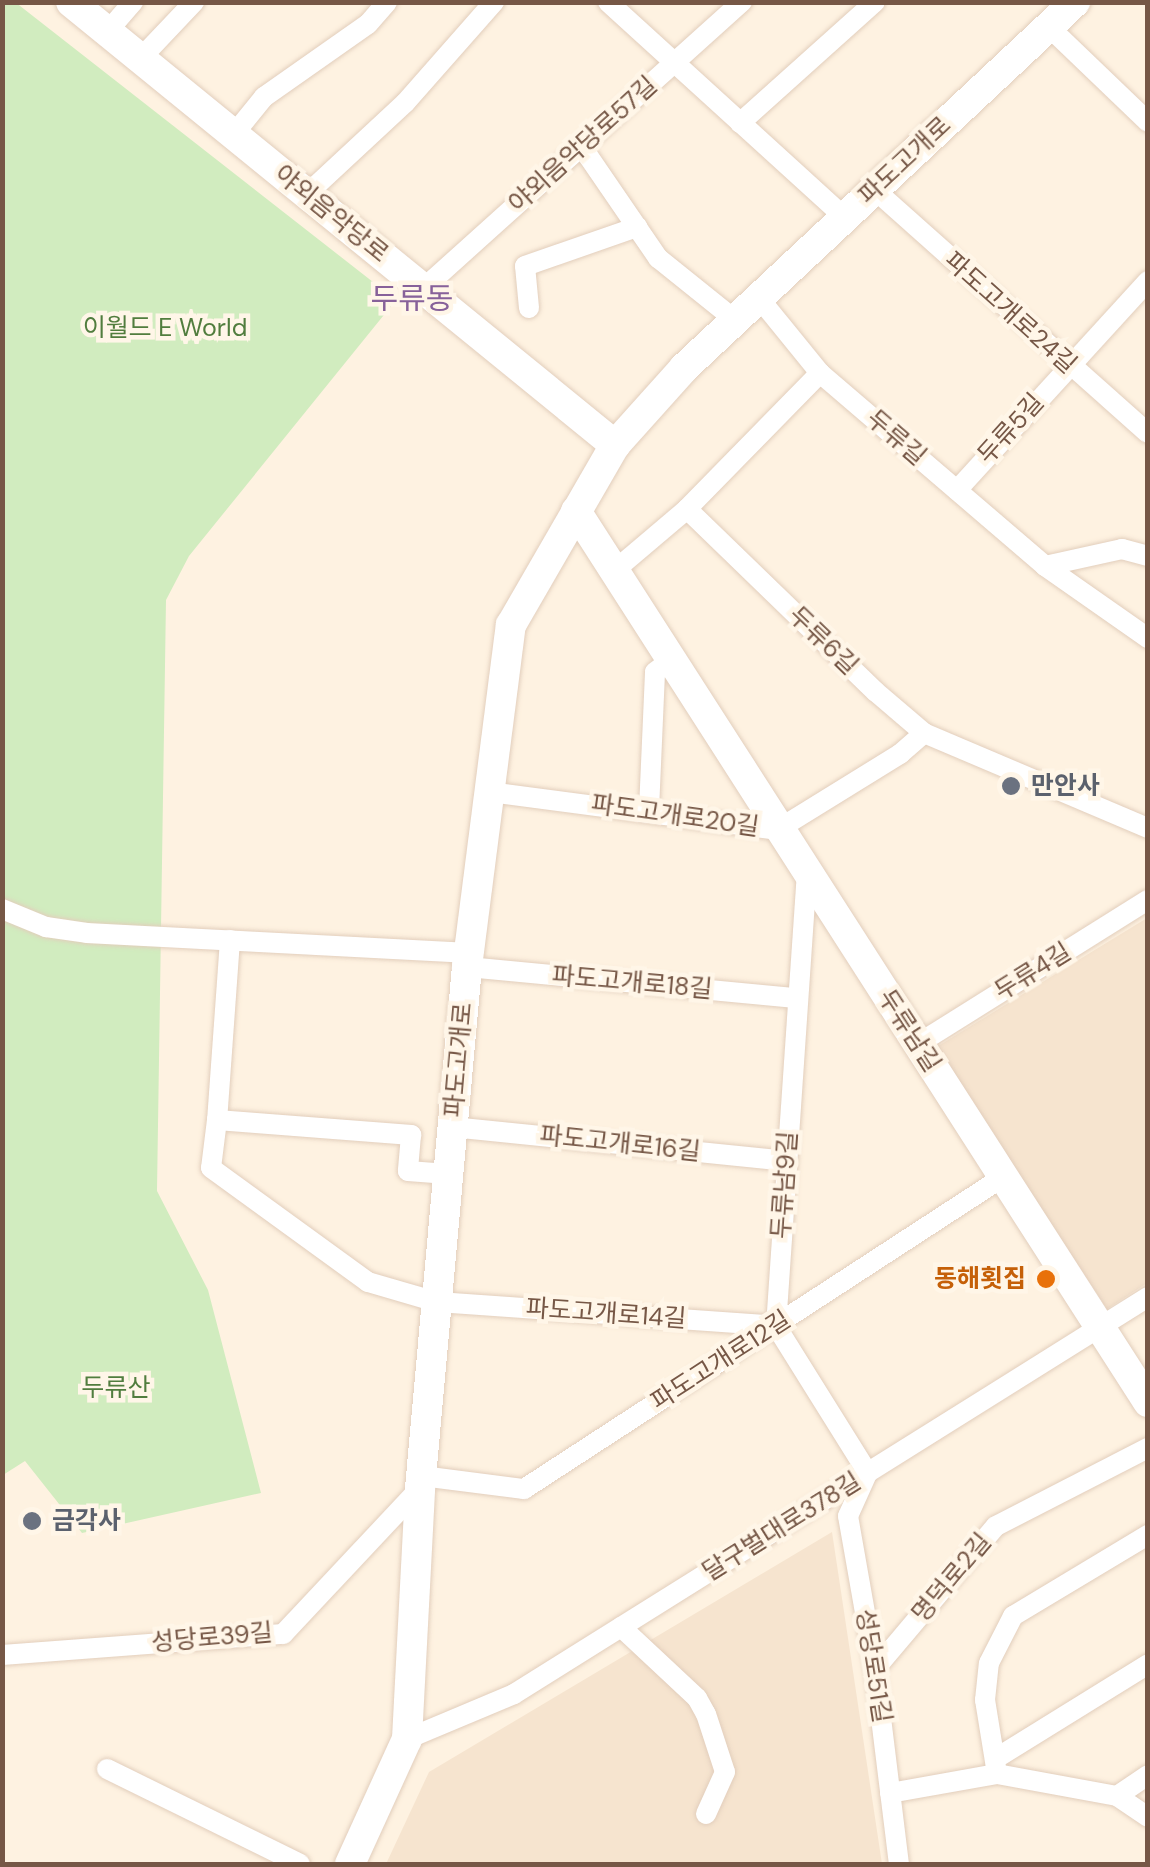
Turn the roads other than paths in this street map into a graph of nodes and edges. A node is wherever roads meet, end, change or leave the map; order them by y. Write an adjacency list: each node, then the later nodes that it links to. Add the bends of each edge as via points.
1 (71, 2): 11 (street, 야외음악당로)
2 (133, 2): 11 (street)
3 (194, 2): 12 (street)
4 (387, 2): 16 (street, via 368,24 264,96)
5 (494, 2): 19 (street, via 405,103)
6 (608, 2): 13 (street)
7 (742, 2): 13 (street, 야외음악당로57길)
8 (875, 2): 15 (street)
9 (1075, 2): 10 (street, 파도고개로)
10 (1049, 27): 14 (street); 18 (street, 파도고개로)
11 (107, 32): 12 (street, 야외음악당로)
12 (140, 58): 16 (street, 야외음악당로)
13 (675, 63): 15 (street); 17 (street, 야외음악당로57길)
14 (1148, 122)
15 (740, 123): 20 (street)
16 (234, 134): 19 (street, 야외음악당로)
17 (582, 146): 21 (street); 23 (street, 야외음악당로57길)
18 (874, 190): 20 (street, 파도고개로); 27 (street, 파도고개로24길)
19 (307, 194): 23 (street, 야외음악당로)
20 (845, 218): 24 (street, 파도고개로)
21 (637, 227): 25 (street, via 524,266); 26 (street, via 658,258)
22 (1146, 285): 27 (street, 두류5길)
23 (424, 288): 30 (street, 야외음악당로)
24 (760, 298): 26 (street, 파도고개로); 28 (street, 두류길)
25 (529, 308)
26 (735, 320): 30 (street, 파도고개로)
27 (1068, 366): 29 (street, 파도고개로24길); 31 (street, 두류5길)
28 (820, 372): 31 (street, 두류길); 32 (street)
29 (1148, 433)
30 (615, 445): 33 (street, 파도고개로)
31 (957, 490): 35 (street, 두류길)
32 (687, 509): 36 (street); 39 (street, 두류6길)
33 (576, 512): 36 (street, 두류남길); 40 (street, 파도고개로, via 510,626)
34 (1148, 556): 35 (street, via 1122,549)
35 (1045, 566): 37 (street, 두류길)
36 (614, 571): 38 (street, 두류남길)
37 (1148, 638)
38 (671, 660): 41 (street, via 655,672); 43 (street, 두류남길)
39 (924, 733): 42 (street, 두류6길); 43 (street, 파도고개로20길)
40 (489, 792): 41 (street, 파도고개로20길); 48 (street, 파도고개로)
41 (649, 810): 43 (street, 파도고개로20길)
42 (1148, 828)
43 (777, 830): 44 (street, 두류남길)
44 (807, 872): 49 (street, 두류남9길); 50 (street, 두류남길)
45 (1148, 900): 50 (street, 두류4길)
46 (2, 909): 47 (street, 파도고개로18길, via 87,933)
47 (230, 940): 48 (street, 파도고개로18길); 51 (street)
48 (468, 960): 49 (street, 파도고개로18길); 52 (street, 파도고개로)
49 (798, 998): 53 (street, 두류남9길)
50 (918, 1044): 55 (street, 두류남길)
51 (217, 1120): 54 (street, via 411,1136 408,1170); 57 (street, 파도고개로14길, via 210,1168 368,1282)
52 (452, 1127): 53 (street, 파도고개로16길); 54 (street, 파도고개로)
53 (786, 1162): 58 (street, 두류남9길)
54 (448, 1174): 57 (street, 파도고개로)
55 (1003, 1177): 58 (street, 파도고개로12길); 59 (street, 두류남길)
56 (1148, 1296): 59 (street, 달구벌대로378길)
57 (436, 1302): 58 (street, 파도고개로14길); 63 (street, 파도고개로)
58 (776, 1326): 62 (street); 63 (street, 파도고개로12길, via 524,1488)
59 (1100, 1328): 60 (street, 두류남길); 62 (street, 달구벌대로378길)
60 (1148, 1402)
61 (1148, 1448): 68 (street, 명덕로2길, via 996,1526)
62 (868, 1472): 65 (street, 달구벌대로378길); 68 (street, 성당로51길, via 848,1516)
63 (421, 1482): 66 (street, 성당로39길, via 284,1634); 69 (street, 파도고개로)
64 (1148, 1535): 70 (street, via 1013,1616 989,1663 985,1700)
65 (621, 1627): 69 (street, 달구벌대로378길, via 514,1694); 75 (street, via 706,1714 725,1772)
66 (2, 1655)
67 (1148, 1664): 70 (street)
68 (875, 1668): 73 (street, 성당로51길)
69 (407, 1739): 78 (street, 파도고개로)
70 (996, 1767): 73 (street); 74 (street)
71 (108, 1770): 77 (street)
72 (1148, 1775): 74 (street)
73 (890, 1793): 79 (street, 성당로51길)
74 (1117, 1796): 76 (street)
75 (706, 1814)
76 (1148, 1817)
77 (300, 1864)
78 (350, 1864)
79 (900, 1864)

